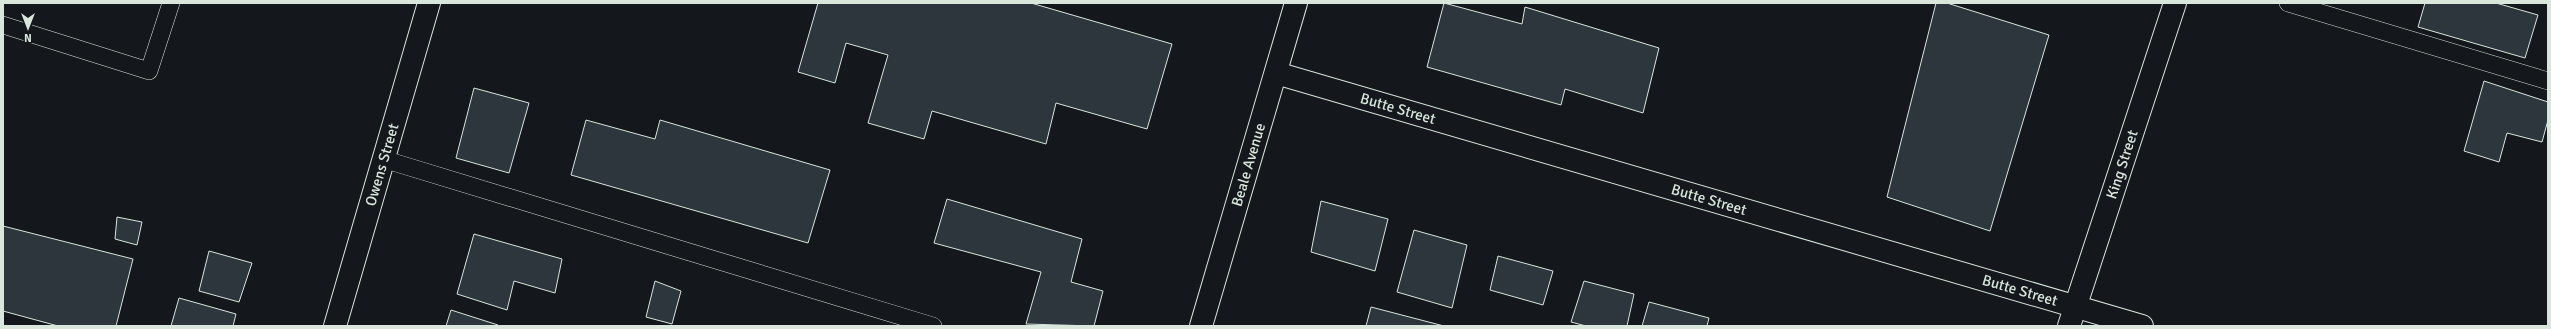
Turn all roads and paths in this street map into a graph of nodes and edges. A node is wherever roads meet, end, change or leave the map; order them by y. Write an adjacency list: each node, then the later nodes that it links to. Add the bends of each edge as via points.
1 (171, 3): 6 (lane, via 149,71)
2 (429, 3): 9 (street, Owens Street)
3 (1296, 3): 7 (street, Beale Avenue)
4 (2175, 3): 10 (street, King Street)
5 (2288, 3): 8 (lane)
6 (3, 25)
7 (1276, 73): 10 (street, Butte Street); 13 (street, Beale Avenue)
8 (2548, 81)
9 (383, 159): 11 (street, Owens Street); 12 (lane)
10 (2072, 316): 14 (street, Butte Street)
11 (335, 326)
12 (933, 326)
13 (1202, 326)
14 (2142, 326)

